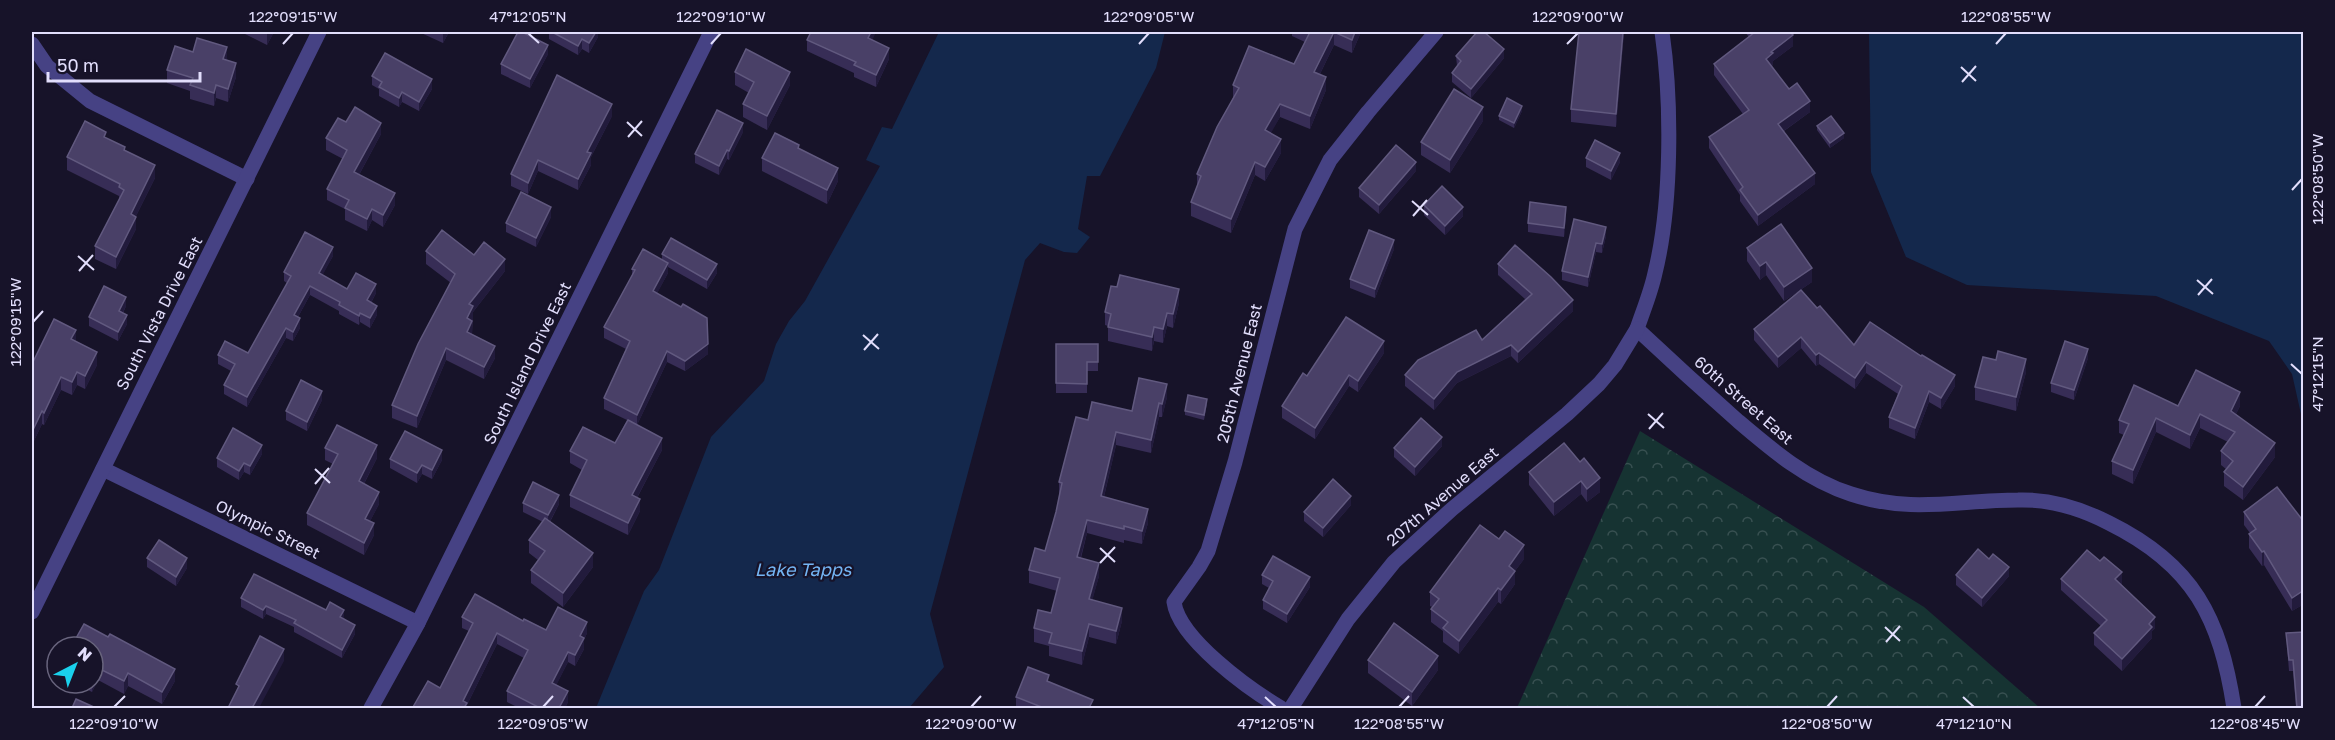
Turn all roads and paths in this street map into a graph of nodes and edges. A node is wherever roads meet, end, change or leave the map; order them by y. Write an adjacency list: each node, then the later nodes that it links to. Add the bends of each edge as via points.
1 (319, 32): 6 (street, South Vista Drive East)
2 (711, 32): 10 (street, South Island Drive East)
3 (1436, 32): 12 (street, 205th Avenue East, via 1330,160 1295,229 1236,462 1208,551 1174,602 1181,624 1223,667)
4 (1662, 32): 7 (street, via 1668,115 1666,194 1655,273)
5 (32, 44): 6 (street, via 47,66 90,101)
6 (247, 179): 8 (street, South Vista Drive East)
7 (1637, 329): 13 (street, 207th Avenue East, via 1615,366 1592,391 1394,562 1348,619); 14 (street, 60th Street East, via 1782,459 1831,487 1883,504 1935,506 2020,499 2066,504 2146,543 2181,573 2207,611 2219,638)
8 (103, 468): 9 (street, South Vista Drive East); 10 (street, Olympic Street)
9 (32, 612)
10 (418, 622): 11 (street, South Island Drive East)
11 (371, 708)
12 (1281, 708)
13 (1290, 708)
14 (2234, 708)

